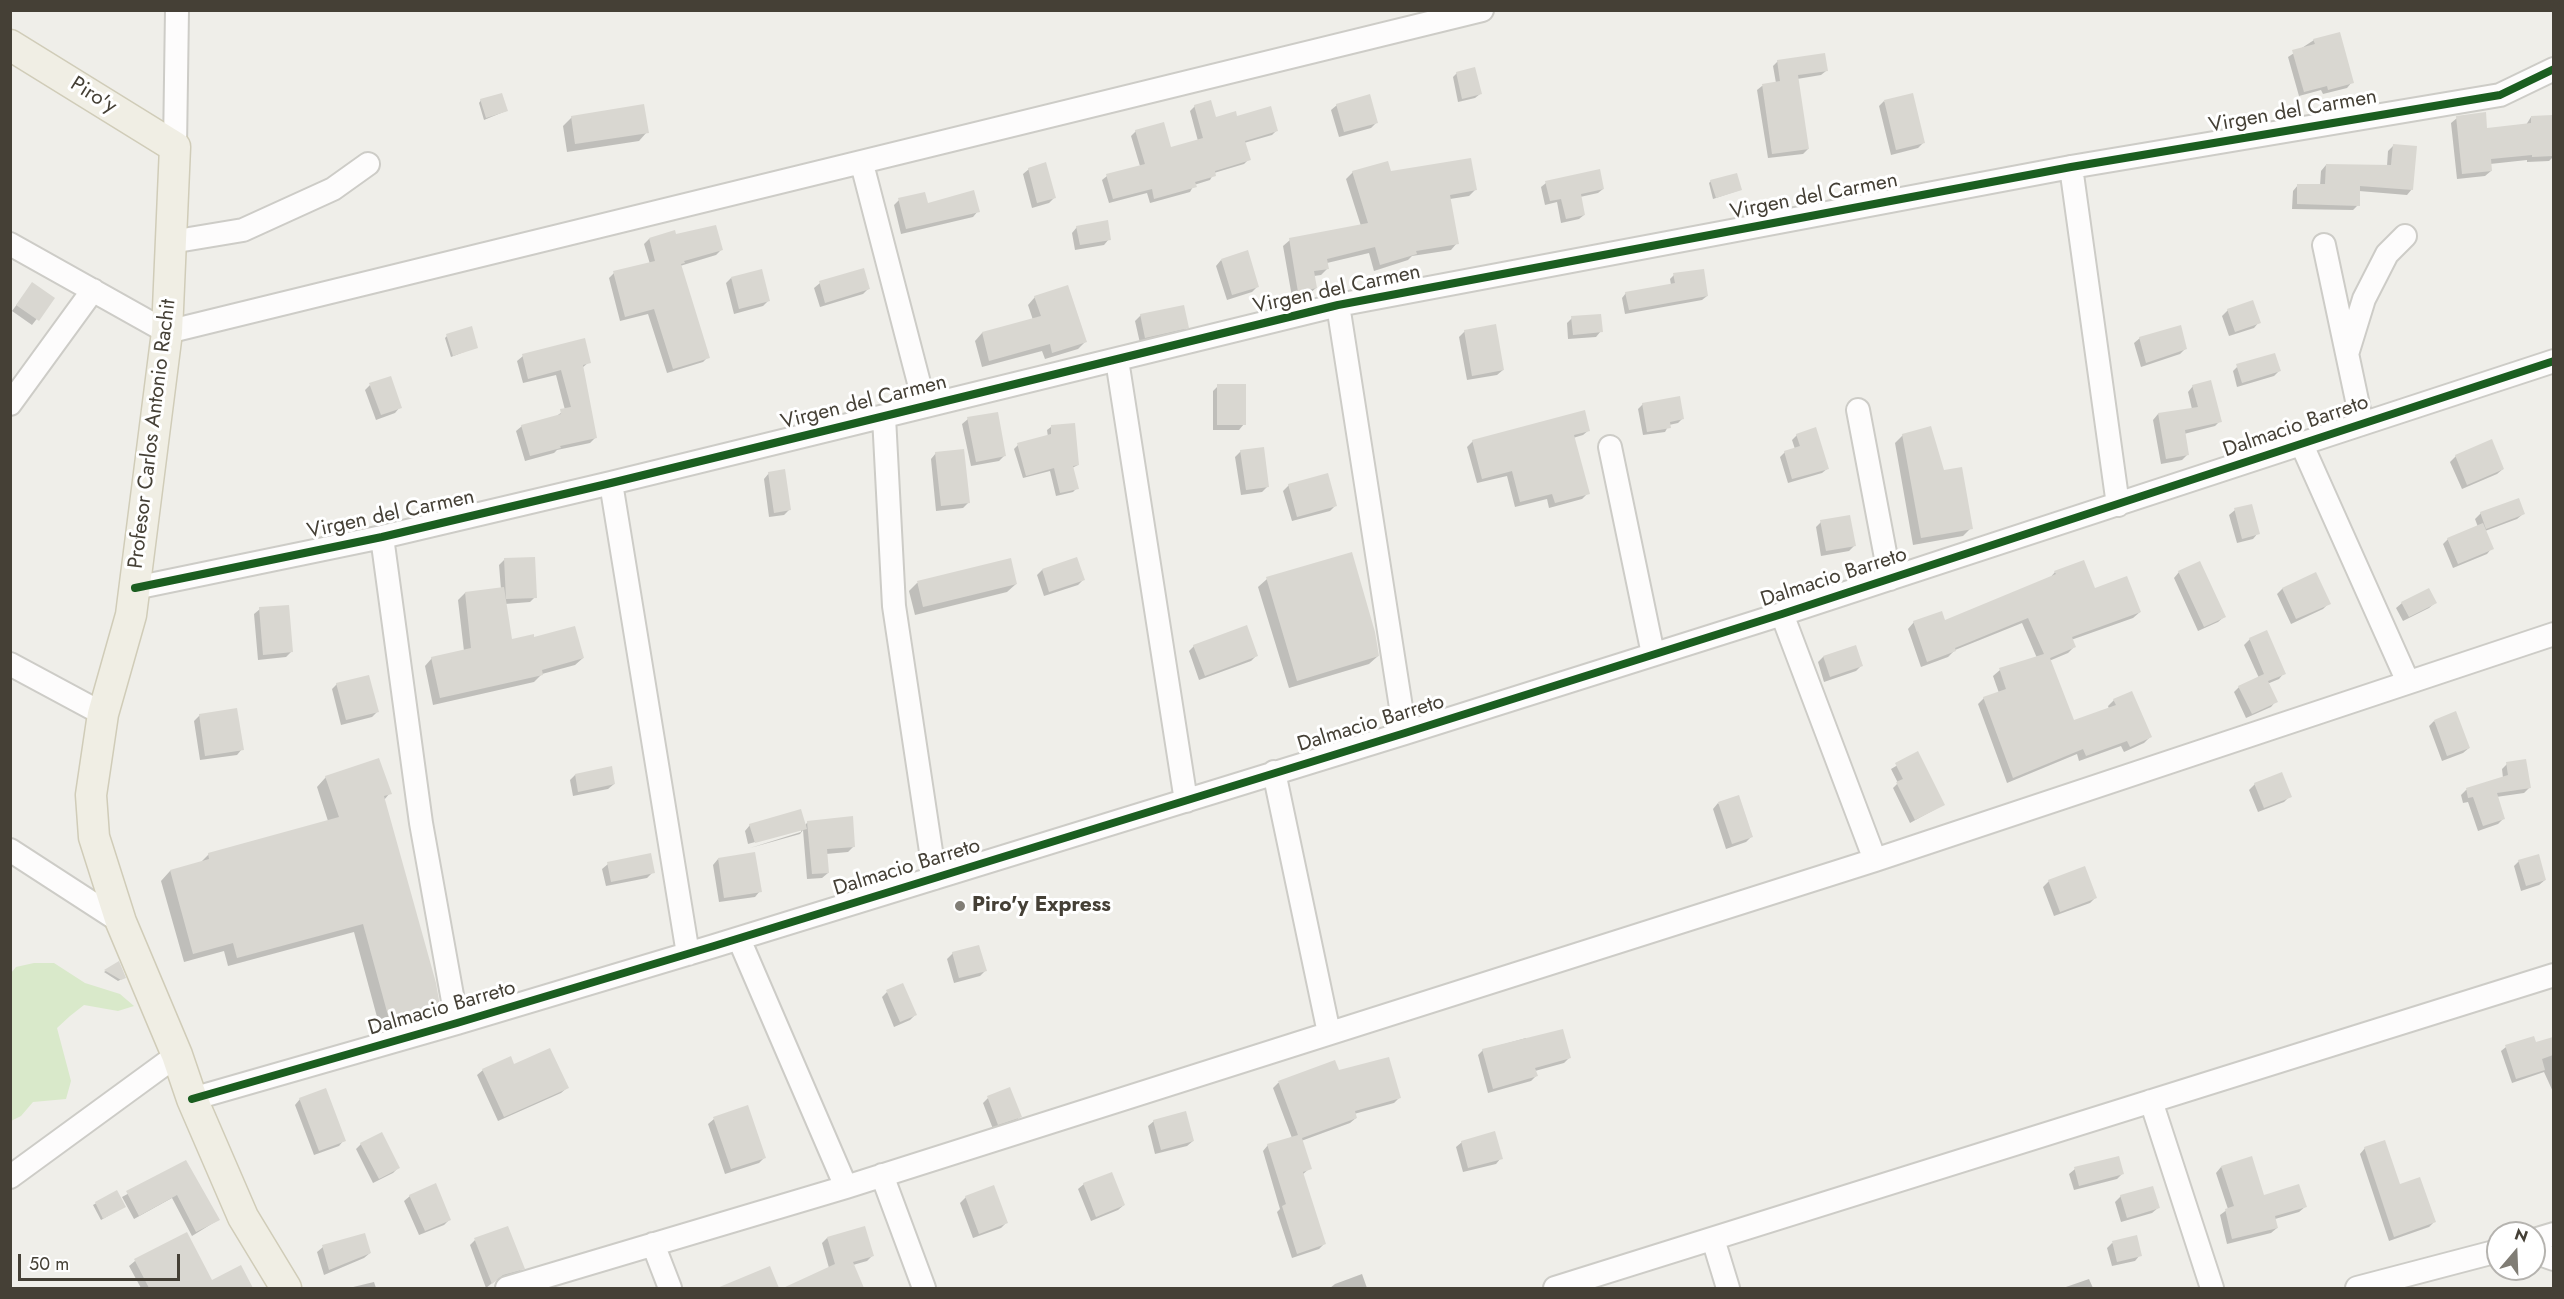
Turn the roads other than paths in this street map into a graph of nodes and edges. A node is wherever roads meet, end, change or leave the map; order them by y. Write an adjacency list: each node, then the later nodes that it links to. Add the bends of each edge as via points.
1 (177, 10): 5 (street)
2 (1482, 10): 7 (street)
3 (10, 45): 5 (main road, Piro'y)
4 (2553, 69): 8 (street, Virgen del Carmen, via 2500,95)
5 (175, 147): 10 (main road, Profesor Carlos Antonio Rachit)
6 (368, 164): 10 (street, via 333,189 243,230)
7 (862, 164): 15 (street); 20 (street)
8 (2072, 167): 14 (street, Virgen del Carmen); 27 (street)
9 (2404, 236): 16 (street, via 2387,254 2364,299)
10 (171, 242): 15 (main road, Profesor Carlos Antonio Rachit)
11 (10, 244): 13 (street)
12 (2324, 245): 16 (street)
13 (93, 290): 15 (street); 19 (street)
14 (1338, 305): 17 (street, Virgen del Carmen); 37 (street)
15 (168, 332): 30 (main road, Profesor Carlos Antonio Rachit)
16 (2348, 352): 23 (street)
17 (1117, 360): 20 (street, Virgen del Carmen); 39 (street)
18 (2553, 361): 23 (street, Dalmacio Barreto)
19 (10, 404)
20 (925, 406): 22 (street, Virgen del Carmen)
21 (1858, 410): 29 (street)
22 (884, 417): 26 (street, Virgen del Carmen); 42 (street, via 894,606)
23 (2362, 424): 24 (street, Dalmacio Barreto)
24 (2302, 445): 27 (street, Dalmacio Barreto); 35 (street)
25 (1610, 447): 33 (street)
26 (611, 483): 28 (street, Virgen del Carmen); 45 (street)
27 (2118, 504): 29 (street, Dalmacio Barreto)
28 (382, 537): 30 (street, Virgen del Carmen); 47 (street, via 421,823)
29 (1890, 579): 31 (street, Dalmacio Barreto)
30 (135, 588): 36 (main road, Profesor Carlos Antonio Rachit)
31 (1782, 614): 33 (street, Dalmacio Barreto); 41 (street)
32 (2553, 634): 35 (street)
33 (1653, 654): 37 (street, Dalmacio Barreto)
34 (10, 664): 36 (street)
35 (2408, 682): 41 (street)
36 (104, 714): 43 (main road, Profesor Carlos Antonio Rachit, via 91,795 94,837)
37 (1406, 733): 38 (street, Dalmacio Barreto)
38 (1274, 772): 39 (street, Dalmacio Barreto); 48 (street)
39 (1186, 801): 42 (street, Dalmacio Barreto)
40 (10, 850): 43 (street)
41 (1875, 860): 48 (street)
42 (935, 878): 44 (street, Dalmacio Barreto)
43 (120, 922): 49 (main road, Profesor Carlos Antonio Rachit)
44 (739, 939): 45 (street, Dalmacio Barreto); 54 (street)
45 (688, 954): 47 (street, Dalmacio Barreto)
46 (2553, 975): 51 (street)
47 (457, 1023): 50 (street, Dalmacio Barreto)
48 (1329, 1033): 52 (street)
49 (177, 1055): 50 (main road, Profesor Carlos Antonio Rachit); 53 (street)
50 (192, 1099): 58 (main road, Profesor Carlos Antonio Rachit, via 243,1217)
51 (2151, 1101): 55 (street); 64 (street)
52 (882, 1175): 54 (street); 61 (street)
53 (10, 1177)
54 (846, 1187): 56 (street)
55 (1713, 1239): 62 (street); 63 (street)
56 (652, 1244): 59 (street); 60 (street)
57 (2486, 1254): 65 (street)
58 (286, 1288)
59 (507, 1288)
60 (670, 1288)
61 (924, 1288)
62 (1555, 1288)
63 (1728, 1288)
64 (2212, 1288)
65 (2357, 1288)

